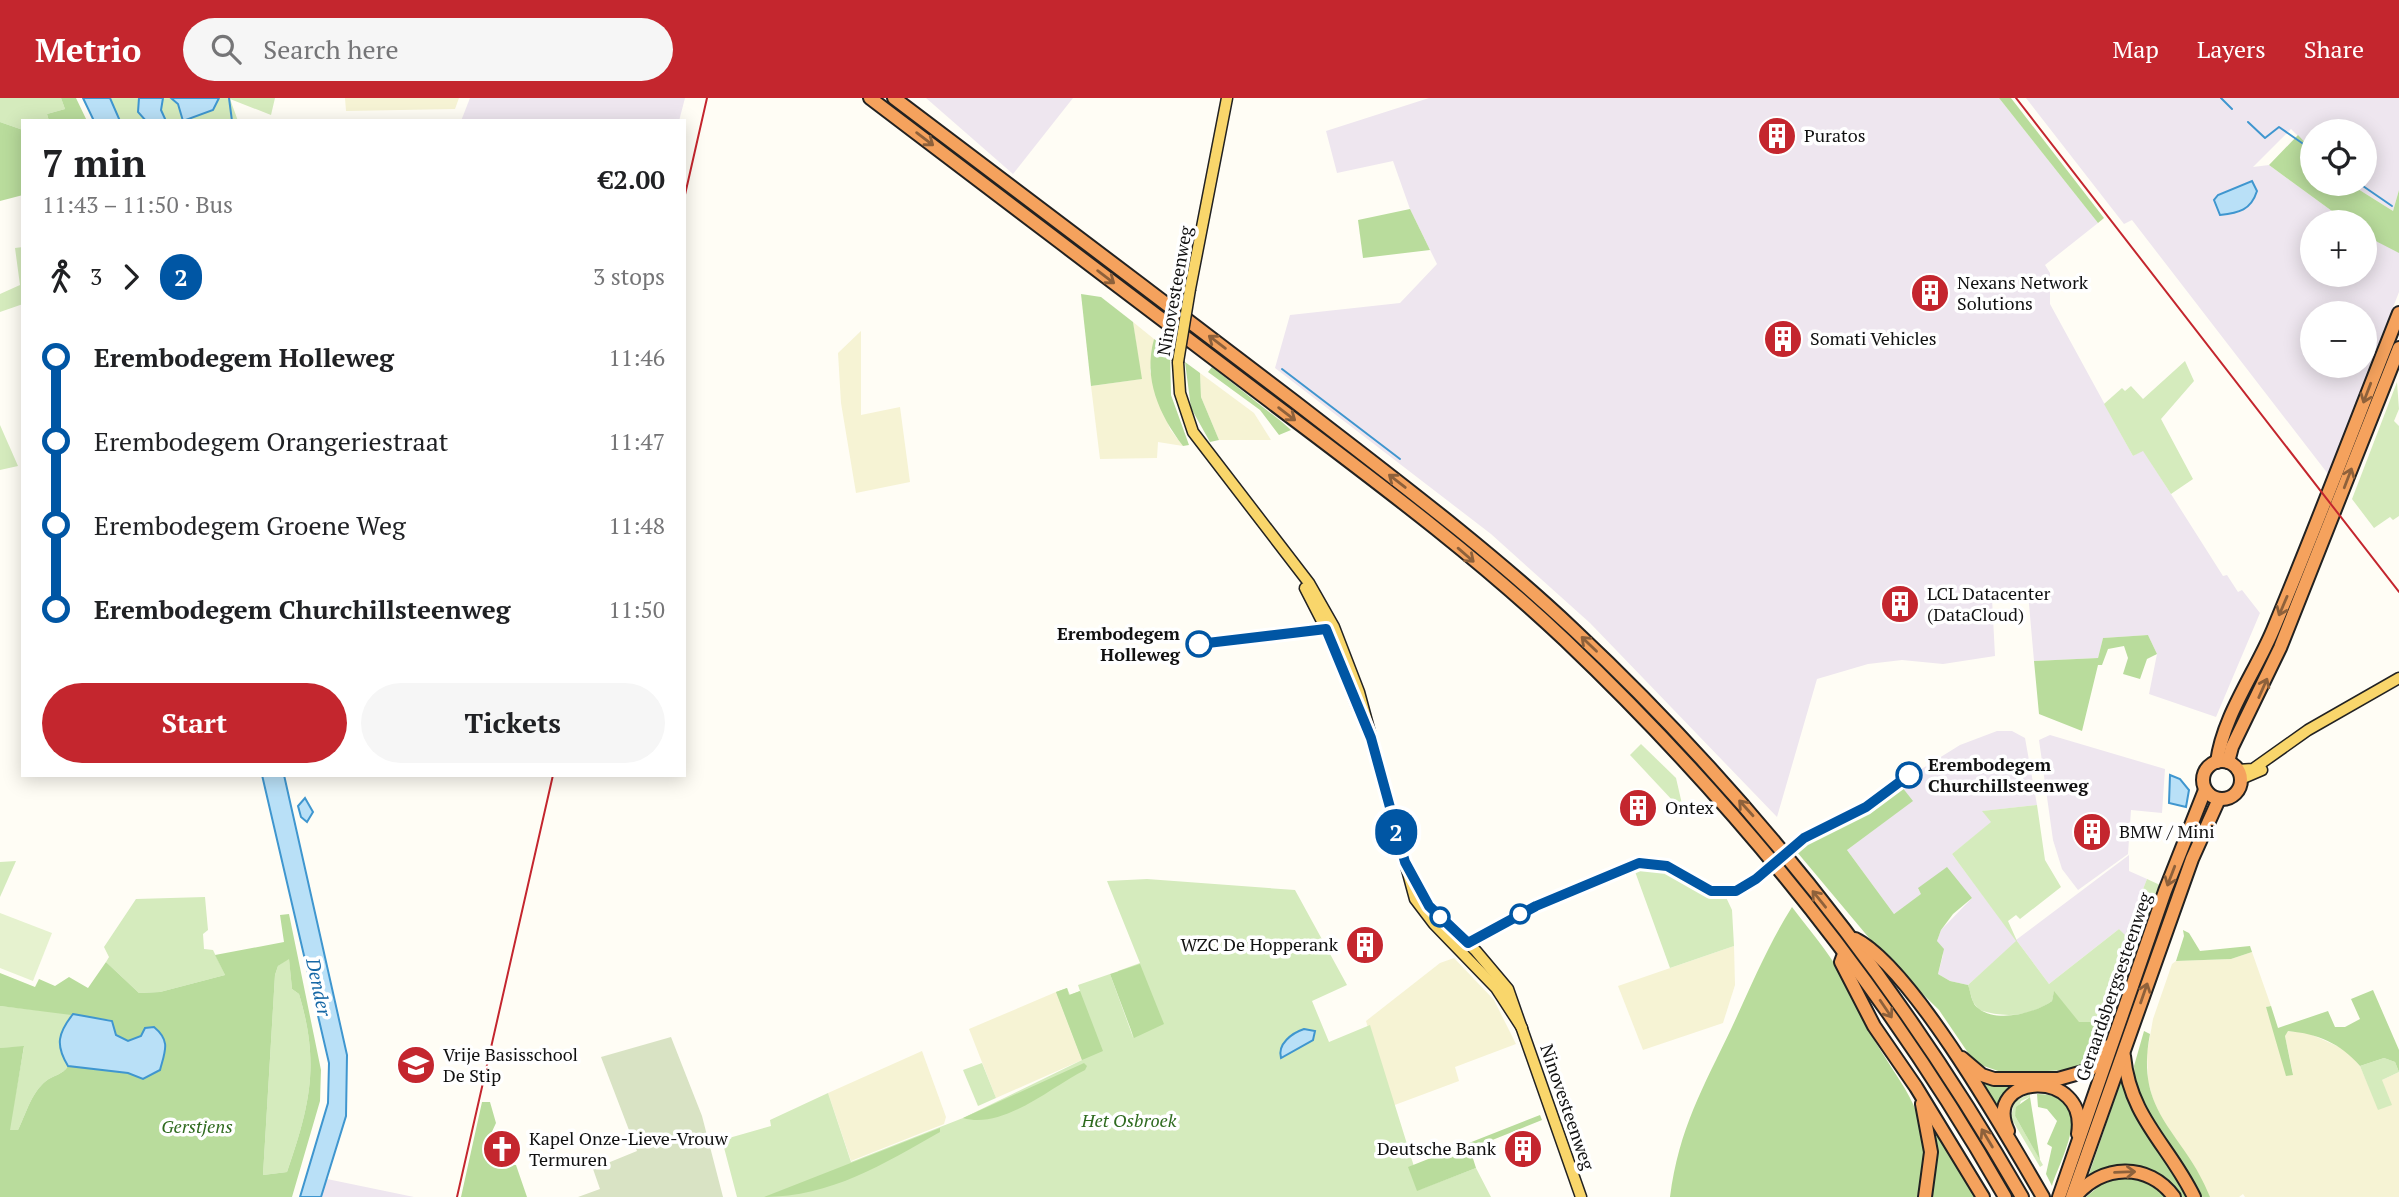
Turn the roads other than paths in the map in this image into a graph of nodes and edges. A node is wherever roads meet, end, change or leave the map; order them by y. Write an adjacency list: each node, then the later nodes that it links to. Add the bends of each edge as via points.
1 (870, 98): 11 (highway, one-way to 11, via 1434,528 1563,638 1657,731 1743,827)
2 (894, 98): 10 (highway, one-way to 2, via 1755,818 1665,719 1572,628 1458,529 1334,432)
3 (1227, 98): 19 (main road, Ninovesteenweg, bridge, via 1178,362 1180,393 1193,432 1322,603 1359,692 1405,862 1429,906 1501,977 1513,998)
4 (2399, 313): 7 (highway, one-way to 7, via 2299,570 2224,731)
5 (2399, 348): 7 (highway, one-way to 5, via 2232,747 2285,636)
6 (2399, 678): 7 (main road, Geraardsbergsesteenweg, via 2308,730 2253,769)
7 (2231, 769): 8 (highway, Geraardsbergsesteenweg, via 2204,774); 9 (highway, Geraardsbergsesteenweg, via 2233,795)
8 (2206, 790): 9 (highway); 12 (highway, Geraardsbergsesteenweg, one-way to 12)
9 (2219, 799): 14 (highway, Geraardsbergsesteenweg, one-way to 9, via 2192,859)
10 (1849, 936): 13 (highway, via 1867,945 1898,979); 23 (highway, one-way to 10, via 1957,1089)
11 (1845, 954): 15 (highway, via 1841,962 1874,1026); 22 (highway, one-way to 22, via 1882,1003)
12 (2121, 1020): 13 (highway, via 2097,1063 2078,1075 2058,1079 1994,1079 1972,1069); 17 (highway, Geraardsbergsesteenweg)
13 (1949, 1047): 16 (highway)
14 (2124, 1055): 18 (highway, Geraardsbergsesteenweg); 26 (highway, via 2139,1113)
15 (1916, 1087): 20 (highway, via 1931,1152); 21 (highway)
16 (2014, 1148): 17 (highway, via 2003,1119 2005,1104 2015,1090 2040,1086 2074,1101 2079,1116); 24 (highway)
17 (2076, 1150): 18 (highway, Geraardsbergsesteenweg)
18 (2067, 1195): 25 (highway, one-way to 25, via 2095,1179 2130,1171 2153,1177)
19 (1581, 1197)
20 (1925, 1197)
21 (1983, 1197)
22 (2005, 1197)
23 (2022, 1197)
24 (2043, 1197)
25 (2174, 1197)
26 (2194, 1197)

